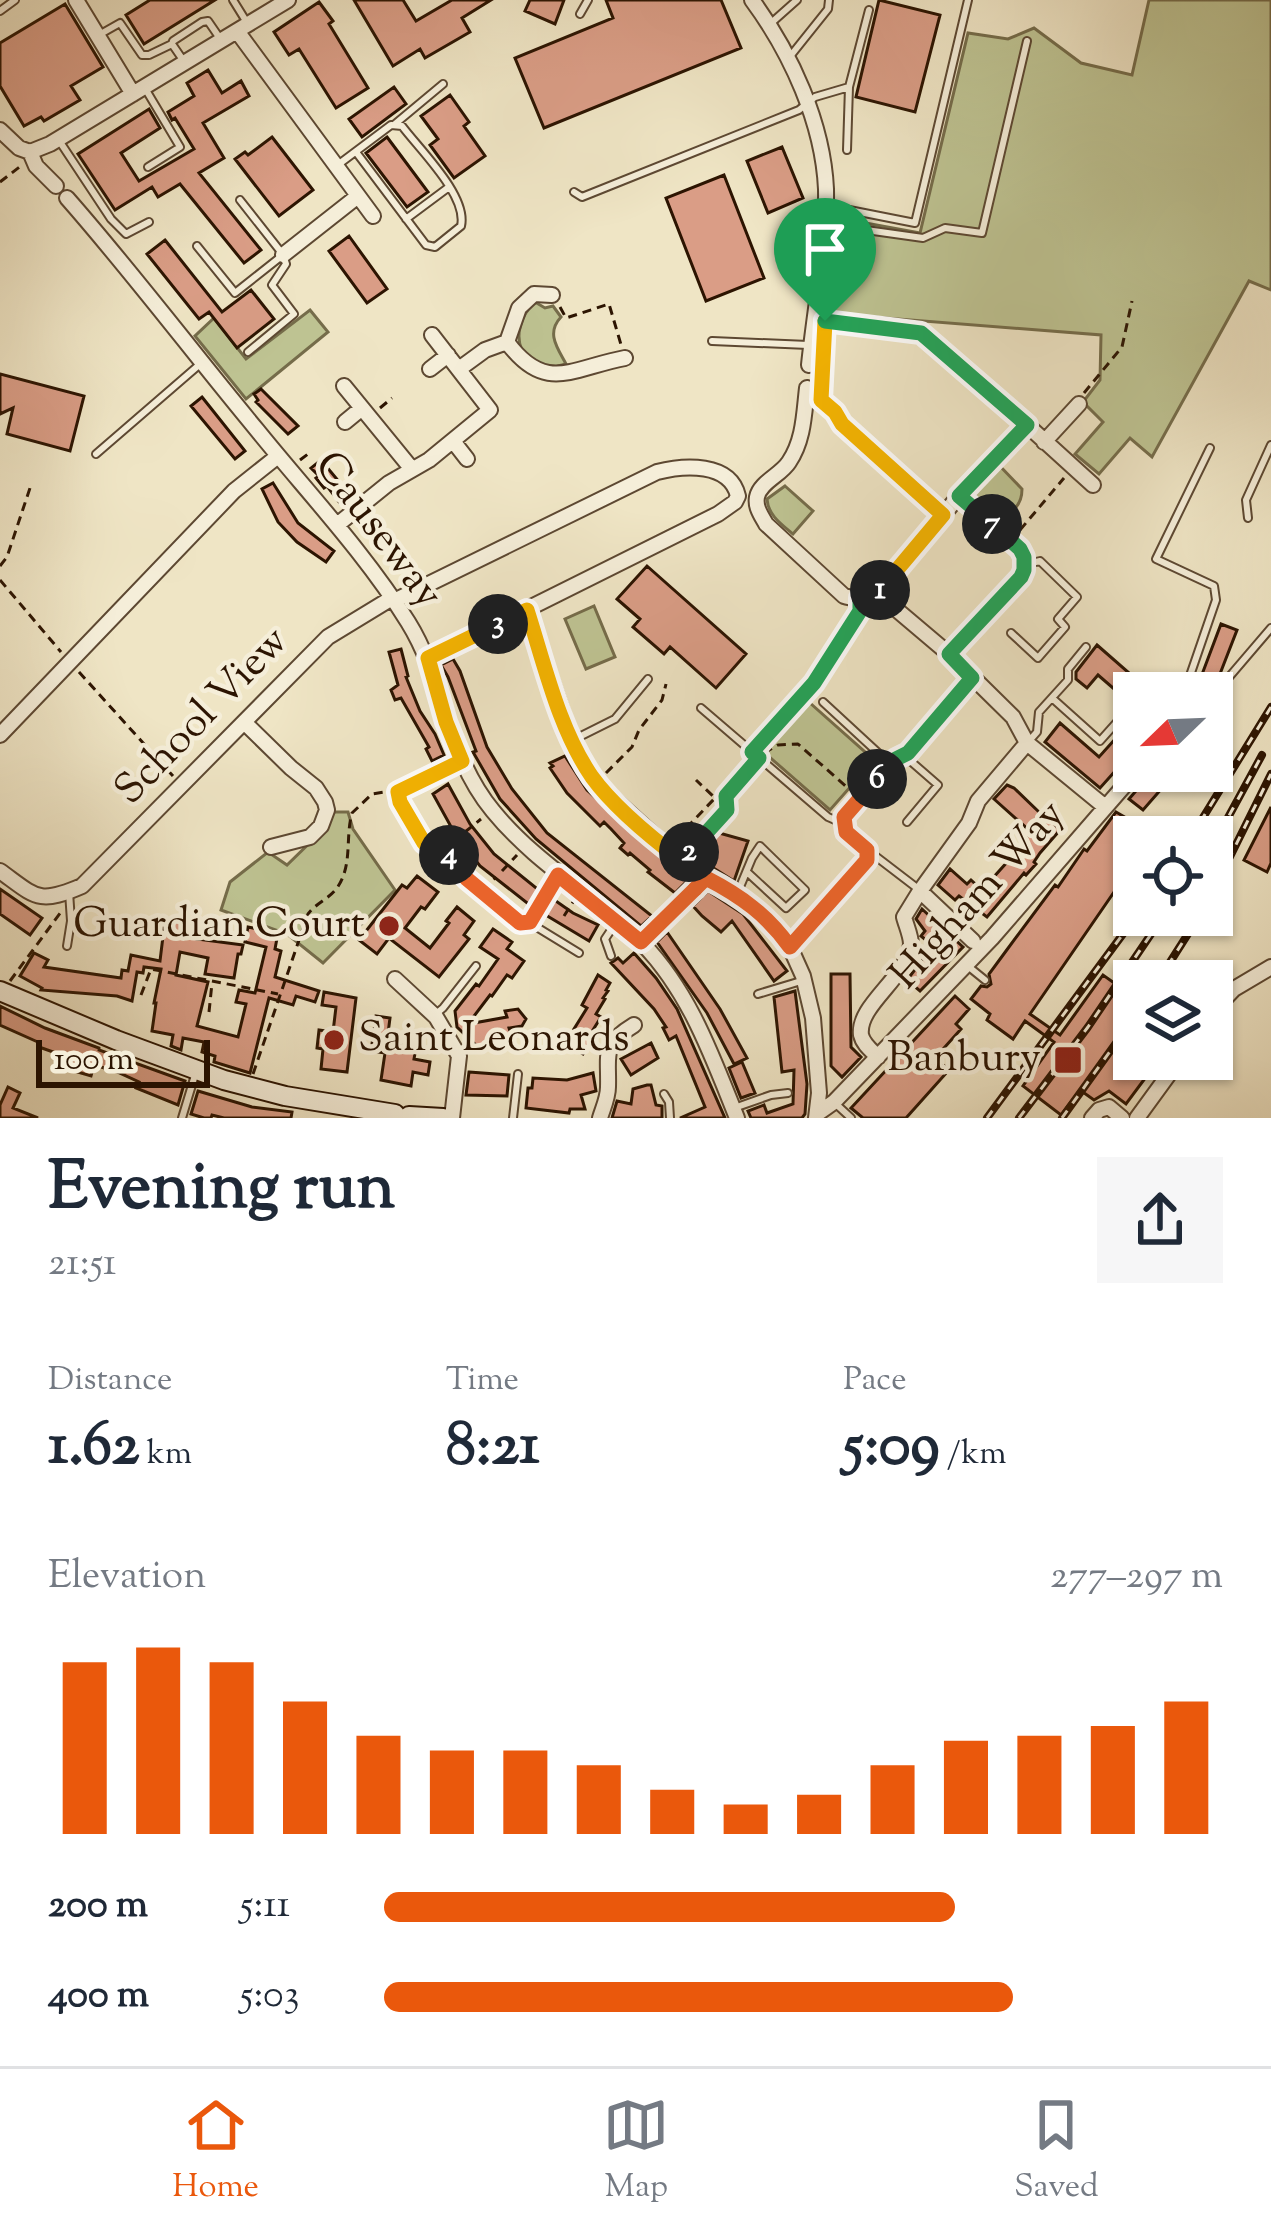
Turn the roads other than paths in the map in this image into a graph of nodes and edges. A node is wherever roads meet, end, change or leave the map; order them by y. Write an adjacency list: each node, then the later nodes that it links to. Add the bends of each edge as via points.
1 (15, 0): 11 (lane)
2 (76, 0): 15 (street)
3 (233, 0): 14 (lane)
4 (288, 0): 14 (street)
5 (588, 0): 12 (lane)
6 (752, 0): 13 (street)
7 (796, 0): 13 (lane)
8 (829, 0): 19 (lane)
9 (968, 0): 37 (lane, via 915,223)
10 (869, 10): 22 (lane)
11 (0, 11)
12 (580, 14)
13 (770, 24): 19 (street)
14 (243, 27): 16 (street); 31 (street)
15 (98, 36): 18 (lane, via 120,23 142,55); 23 (street)
16 (221, 40): 18 (lane, via 206,21); 20 (street)
17 (1027, 40): 43 (lane, via 982,233 945,228 923,238 859,229 850,269)
18 (172, 44): 20 (lane)
19 (788, 59): 24 (street)
20 (184, 63): 23 (street)
21 (443, 84): 25 (lane)
22 (849, 87): 24 (lane); 28 (lane)
23 (138, 91): 27 (street); 32 (lane, via 180,147)
24 (808, 105): 34 (lane, via 582,197); 37 (street)
25 (395, 124): 29 (lane); 33 (lane)
26 (0, 130): 30 (street, Causeway)
27 (58, 139): 30 (street); 40 (lane, via 126,234)
28 (847, 151)
29 (356, 152): 31 (lane); 39 (lane)
30 (30, 155): 53 (street, Causeway)
31 (336, 166): 35 (street)
32 (148, 167)
33 (448, 187): 39 (lane); 39 (lane, via 463,213 454,233 431,247)
34 (574, 192)
35 (358, 196): 38 (street); 42 (street)
36 (240, 200): 42 (lane)
37 (826, 206): 43 (street)
38 (373, 216)
39 (406, 219)
40 (149, 222)
41 (196, 246): 42 (lane, via 235,292)
42 (284, 255): 50 (lane, via 272,284 294,314)
43 (819, 268): 48 (street)
44 (552, 296): 49 (street, via 534,294 519,308)
45 (863, 325): 63 (street, via 921,333)
46 (432, 335): 51 (street)
47 (712, 341): 48 (lane)
48 (817, 341): 54 (street)
49 (507, 342): 52 (street, via 552,376); 56 (street)
50 (248, 352)
51 (448, 355): 55 (street); 56 (street)
52 (625, 358)
53 (202, 363): 68 (lane); 69 (street, Causeway)
54 (809, 365)
55 (430, 369)
56 (460, 369): 64 (street, via 490,410)
57 (344, 386): 60 (street)
58 (807, 388): 78 (street, via 797,448 762,486 758,509 844,596)
59 (1078, 404): 65 (street)
60 (366, 412): 61 (street); 71 (street)
61 (345, 422)
62 (842, 424): 74 (street)
63 (1027, 425): 65 (street); 73 (street)
64 (453, 441): 70 (street); 71 (street)
65 (1044, 442): 72 (street)
66 (1271, 445): 75 (lane, via 1246,500)
67 (1210, 448): 86 (lane, via 1156,559 1214,586)
68 (96, 454)
69 (278, 456): 76 (street, Causeway); 95 (street, via 234,491)
70 (467, 459)
71 (411, 468): 76 (street)
72 (1093, 485)
73 (959, 496): 74 (street); 77 (street, via 1020,549)
74 (943, 515): 78 (street)
75 (1248, 518)
76 (337, 526): 79 (street, Causeway)
77 (1024, 564): 82 (lane, via 1040,561 1077,597 1058,619 1065,627 1038,658); 84 (street, via 1021,577)
78 (867, 597): 84 (street, via 884,599)
79 (393, 599): 80 (street, School View, via 657,472 712,471 738,490 718,514); 85 (street, Causeway); 93 (street, School View, via 328,637)
80 (527, 610): 85 (street); 96 (street)
81 (1271, 628): 87 (lane)
82 (1011, 633)
83 (1086, 647): 90 (lane)
84 (949, 654): 88 (street)
85 (428, 658): 99 (street, Causeway)
86 (1191, 672)
87 (1233, 672)
88 (972, 678): 97 (street, via 1013,717); 98 (street)
89 (648, 679): 96 (lane, via 615,719)
90 (1052, 698): 94 (lane, via 1100,741); 97 (lane)
91 (823, 702): 98 (lane)
92 (701, 708): 103 (lane)
93 (245, 723): 105 (street, via 326,802 310,837); 113 (street, School View)
94 (1113, 726)
95 (0, 735)
96 (572, 740): 110 (street, via 595,782)
97 (1027, 743): 101 (street); 111 (street)
98 (897, 760): 102 (lane, via 938,785); 103 (street)
99 (462, 761): 104 (lane, via 398,792); 109 (street, Causeway, via 492,810)
100 (1117, 792): 101 (street, Higham Way)
101 (1104, 806): 121 (street, Higham Way)
102 (907, 822)
103 (844, 824): 106 (street)
104 (424, 843)
105 (271, 847)
106 (867, 850): 111 (lane); 118 (street, via 860,870)
107 (0, 871): 113 (street, via 35,896)
108 (747, 872): 108 (lane, via 760,846 805,890 786,908); 112 (lane)
109 (558, 875): 114 (street, Causeway); 119 (lane, via 530,922)
110 (706, 878): 112 (street); 116 (street)
111 (920, 891): 115 (street); 134 (street, via 904,916 911,943 902,969 860,1031)
112 (737, 894): 118 (street)
113 (69, 896): 117 (lane)
114 (617, 921): 116 (street, Causeway); 120 (lane, via 605,939)
115 (973, 941)
116 (641, 942): 141 (street, Causeway, via 695,1017)
117 (67, 946)
118 (790, 947): 127 (street)
119 (579, 953)
120 (611, 956)
121 (966, 965): 128 (lane); 134 (street, Higham Way)
122 (476, 966): 132 (lane)
123 (1271, 967): 124 (street)
124 (1254, 975): 125 (street); 129 (street)
125 (1271, 977)
126 (395, 979): 132 (street)
127 (804, 980): 131 (lane); 143 (street, via 816,1042)
128 (985, 980)
129 (1233, 990)
130 (2, 992): 135 (street)
131 (758, 994)
132 (434, 1015): 147 (street, via 459,1056)
133 (634, 1024): 149 (street, via 606,1056)
134 (878, 1057): 140 (street, Higham Way)
135 (196, 1070): 142 (street, via 249,1088); 145 (lane)
136 (518, 1074): 148 (lane)
137 (1165, 1080): 153 (street)
138 (788, 1093): 141 (lane)
139 (664, 1094): 150 (lane)
140 (834, 1102): 143 (street, Higham Way); 151 (lane)
141 (735, 1113)
142 (402, 1116): 146 (street)
143 (817, 1116)
144 (1123, 1117): 152 (street, via 1109,1107)
145 (182, 1118)
146 (443, 1118)
147 (452, 1118)
148 (513, 1118)
149 (600, 1118)
150 (670, 1118)
151 (851, 1118)
152 (1092, 1118)
153 (1137, 1118)

